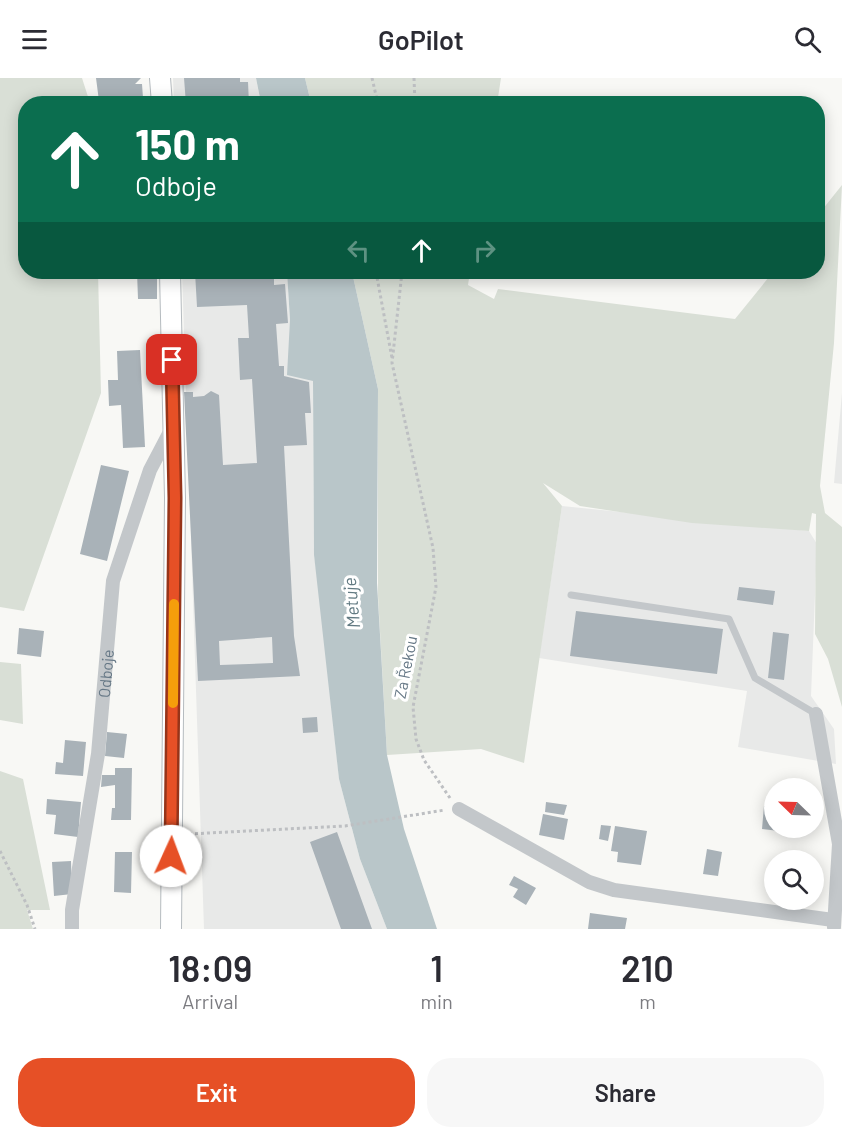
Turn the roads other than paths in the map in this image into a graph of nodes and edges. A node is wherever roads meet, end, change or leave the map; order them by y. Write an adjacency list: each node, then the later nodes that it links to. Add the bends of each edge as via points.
1 (160, 78): 2 (street)
2 (161, 96)
3 (170, 279): 4 (street, Odboje)
4 (173, 426): 10 (street, Odboje, via 150,470 113,581 98,754); 11 (street, Odboje)
5 (571, 595): 6 (lane, via 729,619 755,678)
6 (816, 714): 8 (street)
7 (459, 809): 9 (street, via 589,882 614,890)
8 (840, 843): 9 (street)
9 (834, 925)
10 (72, 929)
11 (171, 929)

